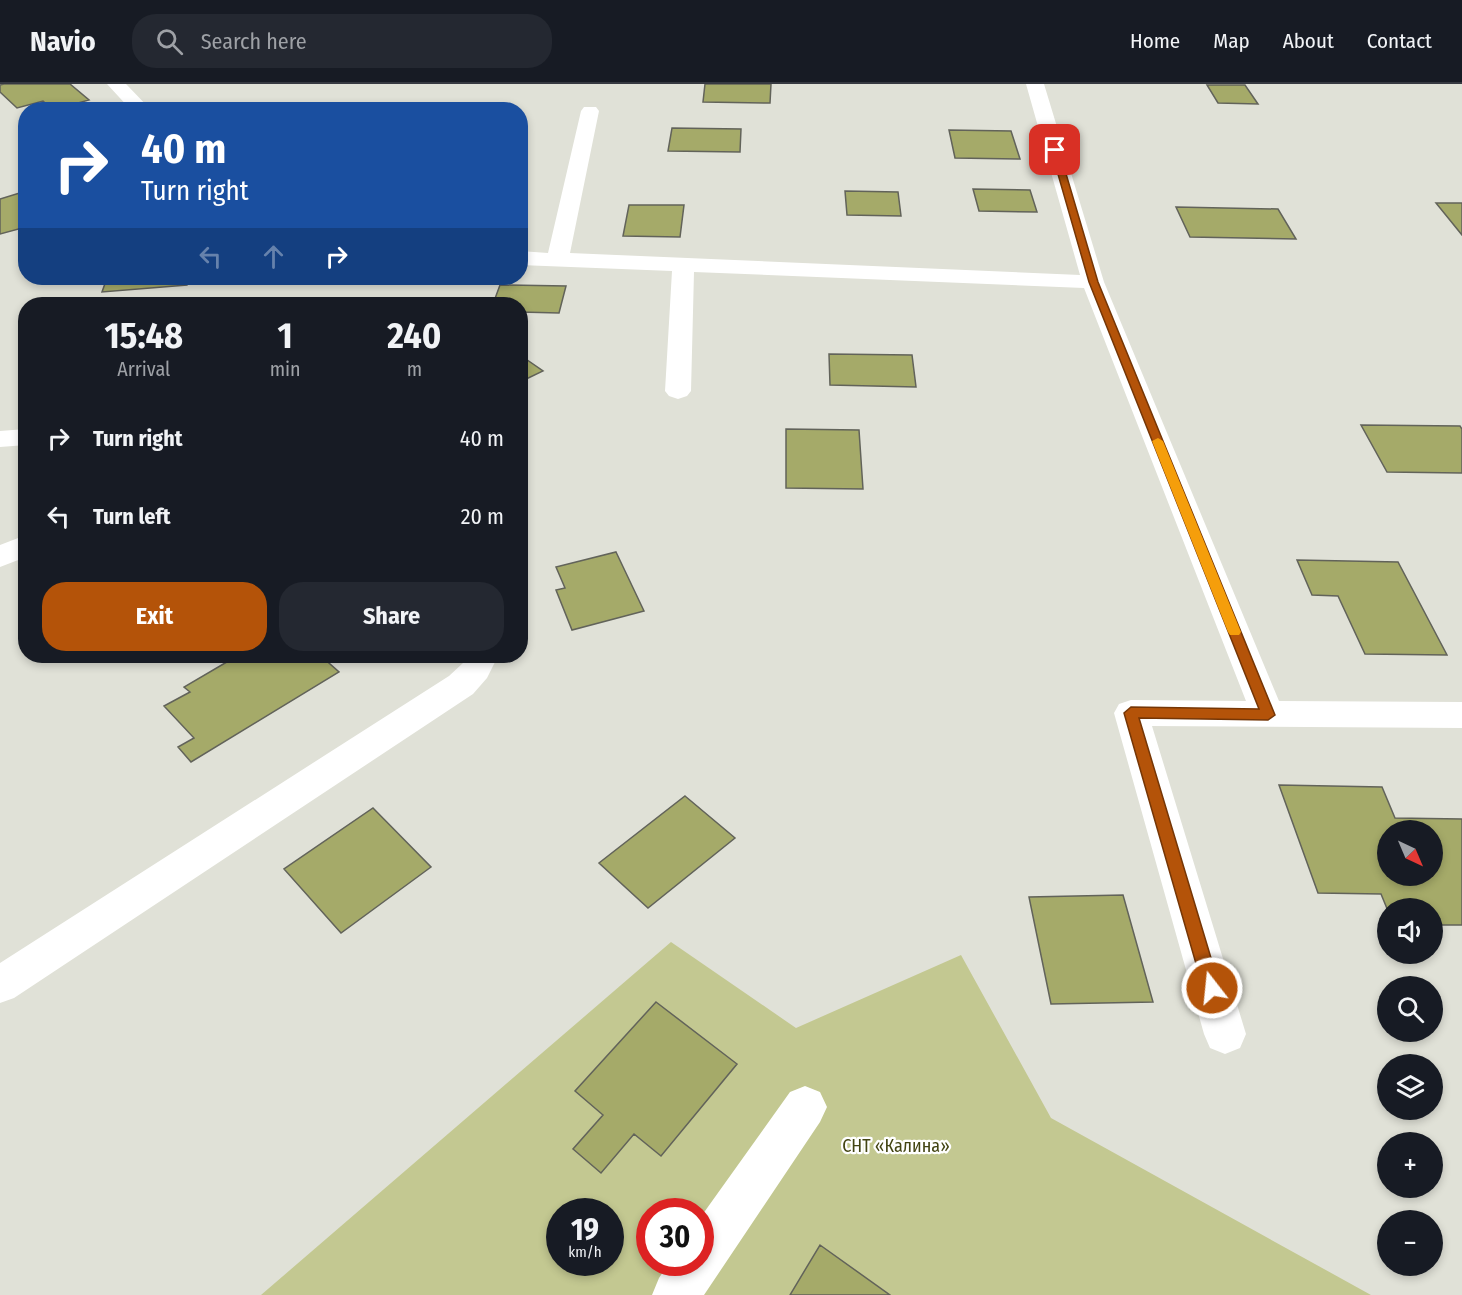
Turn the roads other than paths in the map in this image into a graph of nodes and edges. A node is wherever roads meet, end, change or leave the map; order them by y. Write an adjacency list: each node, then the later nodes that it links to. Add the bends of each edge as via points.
1 (116, 84): 3 (street)
2 (1035, 84): 8 (street)
3 (134, 102)
4 (590, 111): 6 (street)
5 (528, 258): 6 (street)
6 (558, 258): 7 (street)
7 (683, 264): 8 (street); 9 (street)
8 (1093, 282): 15 (street)
9 (678, 391)
10 (18, 438): 11 (street)
11 (0, 439)
12 (18, 549): 13 (street)
13 (0, 557)
14 (479, 663): 17 (street, via 461,685)
15 (1268, 715): 16 (street); 18 (street, via 1131,713)
16 (1462, 715)
17 (0, 985)
18 (1225, 1034)
19 (805, 1107): 20 (street)
20 (714, 1238)
21 (689, 1276): 22 (street)
22 (676, 1295)

